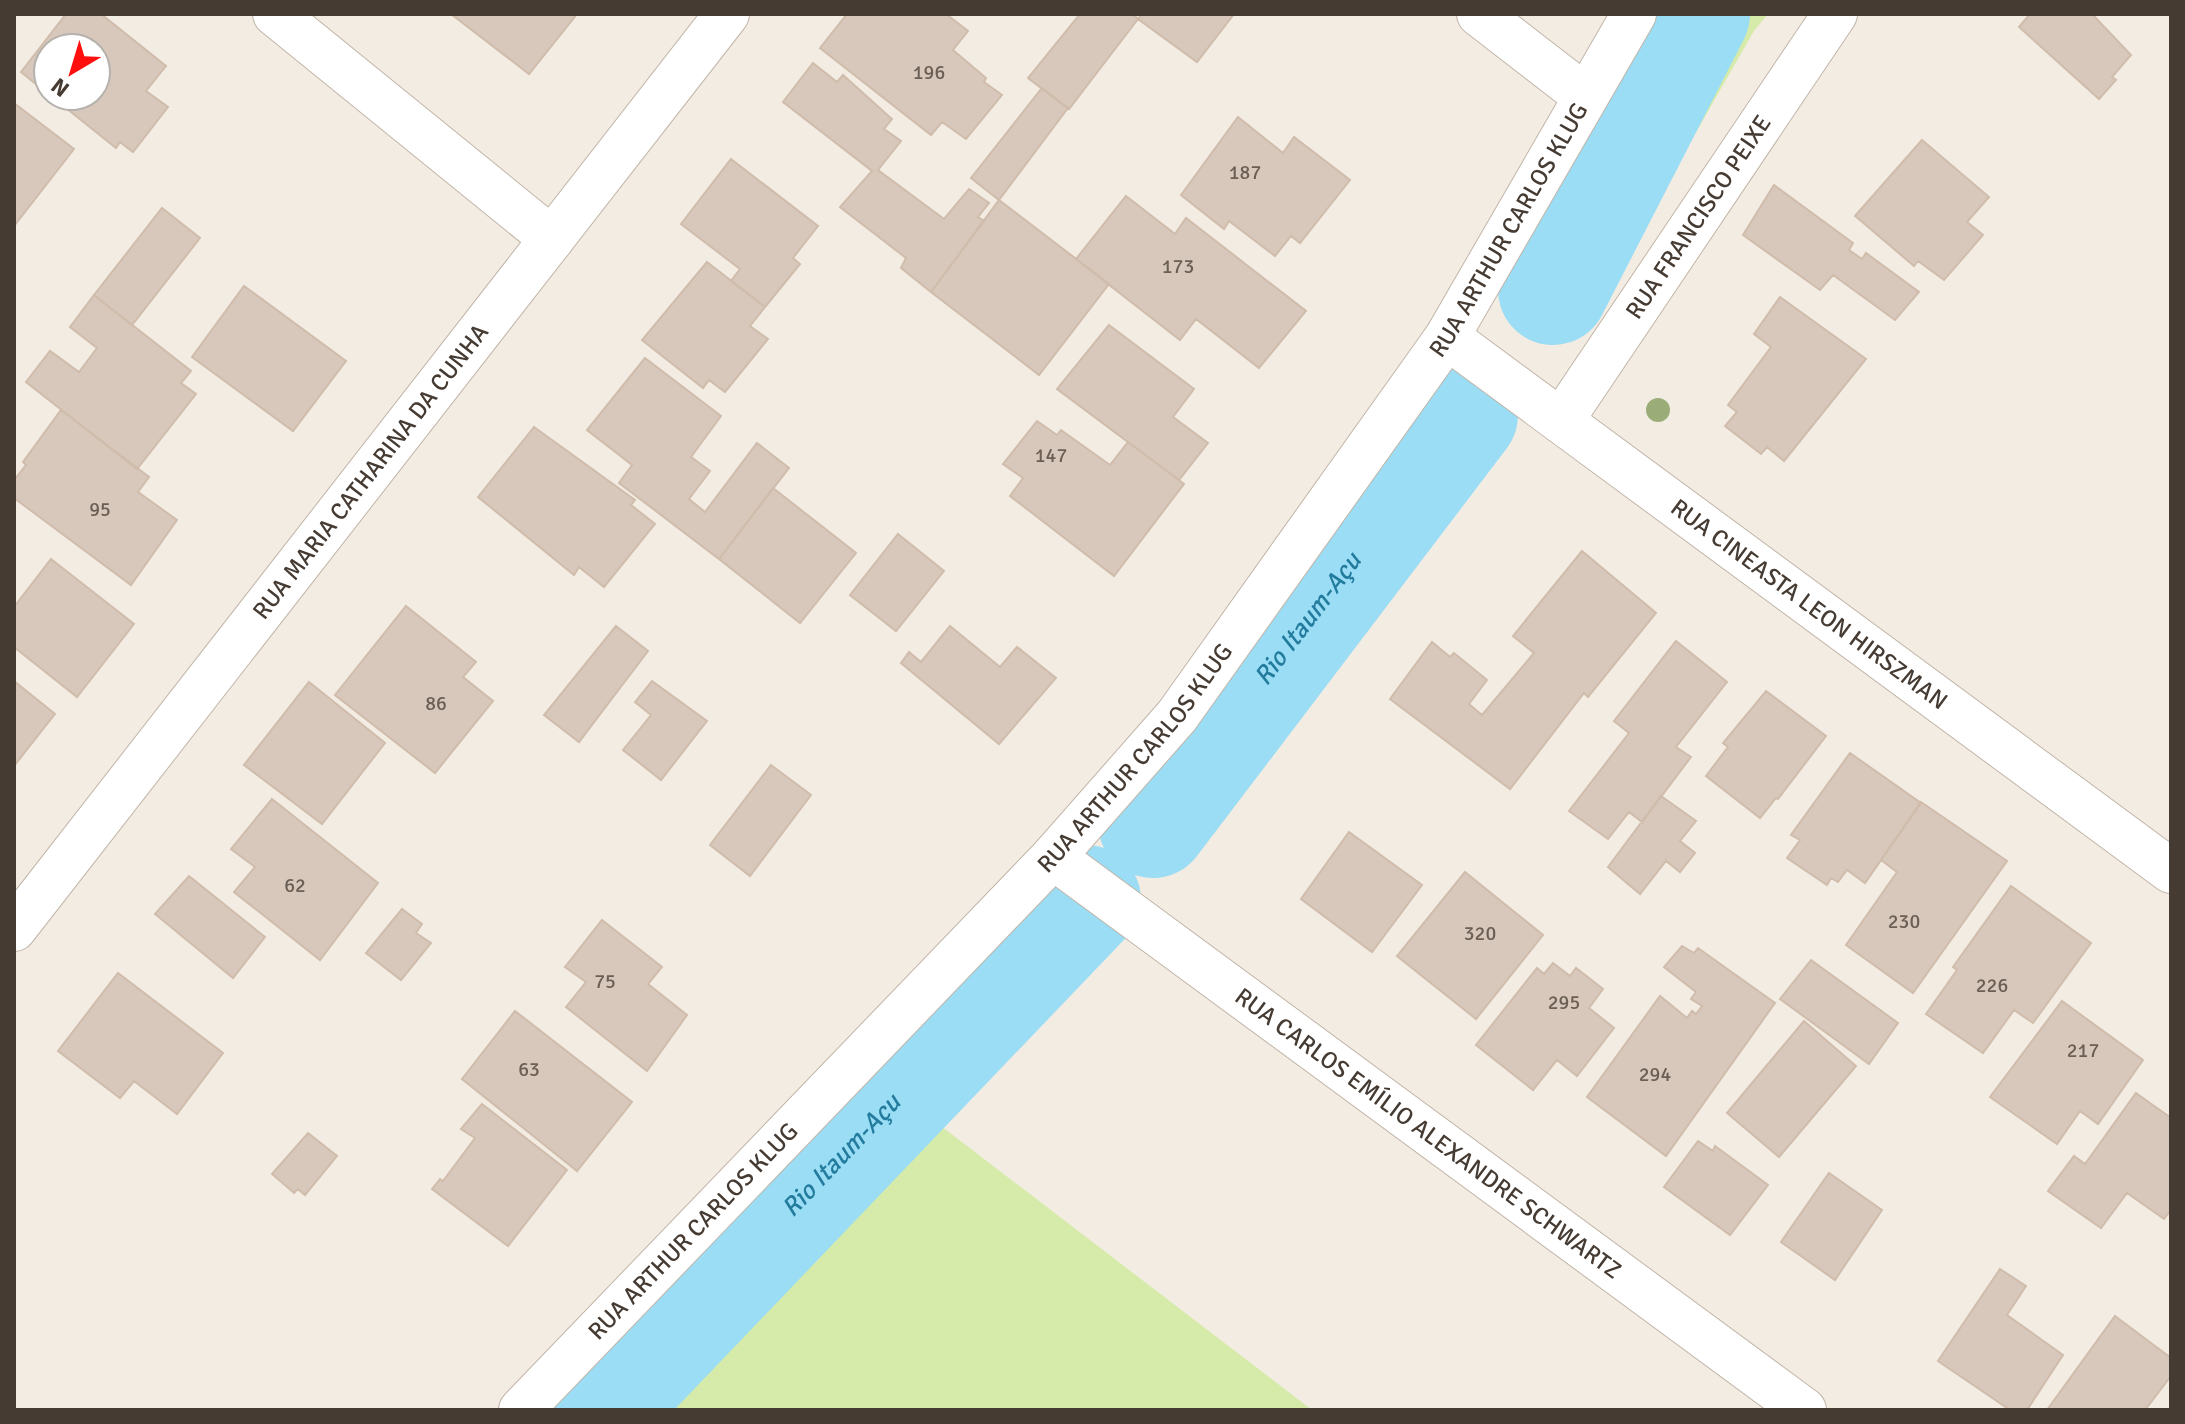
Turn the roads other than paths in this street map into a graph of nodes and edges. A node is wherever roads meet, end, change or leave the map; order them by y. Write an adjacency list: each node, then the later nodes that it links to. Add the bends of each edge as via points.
1 (275, 14): 7 (street)
2 (727, 14): 7 (street, RUA MARIA CATHARINA DA CUNHA)
3 (1479, 14): 6 (street)
4 (1634, 14): 6 (street, RUA ARTHUR CARLOS KLUG)
5 (1835, 14): 9 (street, RUA FRANCISCO PEIXE)
6 (1585, 96): 8 (street, RUA ARTHUR CARLOS KLUG)
7 (552, 239): 12 (street, RUA MARIA CATHARINA DA CUNHA)
8 (1447, 337): 9 (street, RUA CINEASTA LEON HIRSZMAN); 10 (street, RUA ARTHUR CARLOS KLUG, via 1177,716)
9 (1561, 421): 11 (street, RUA CINEASTA LEON HIRSZMAN)
10 (1053, 857): 13 (street, RUA ARTHUR CARLOS KLUG); 14 (street, RUA CARLOS EMÍLIO ALEXANDRE SCHWARTZ)
11 (2171, 871)
12 (14, 929)
13 (521, 1410)
14 (1804, 1410)

